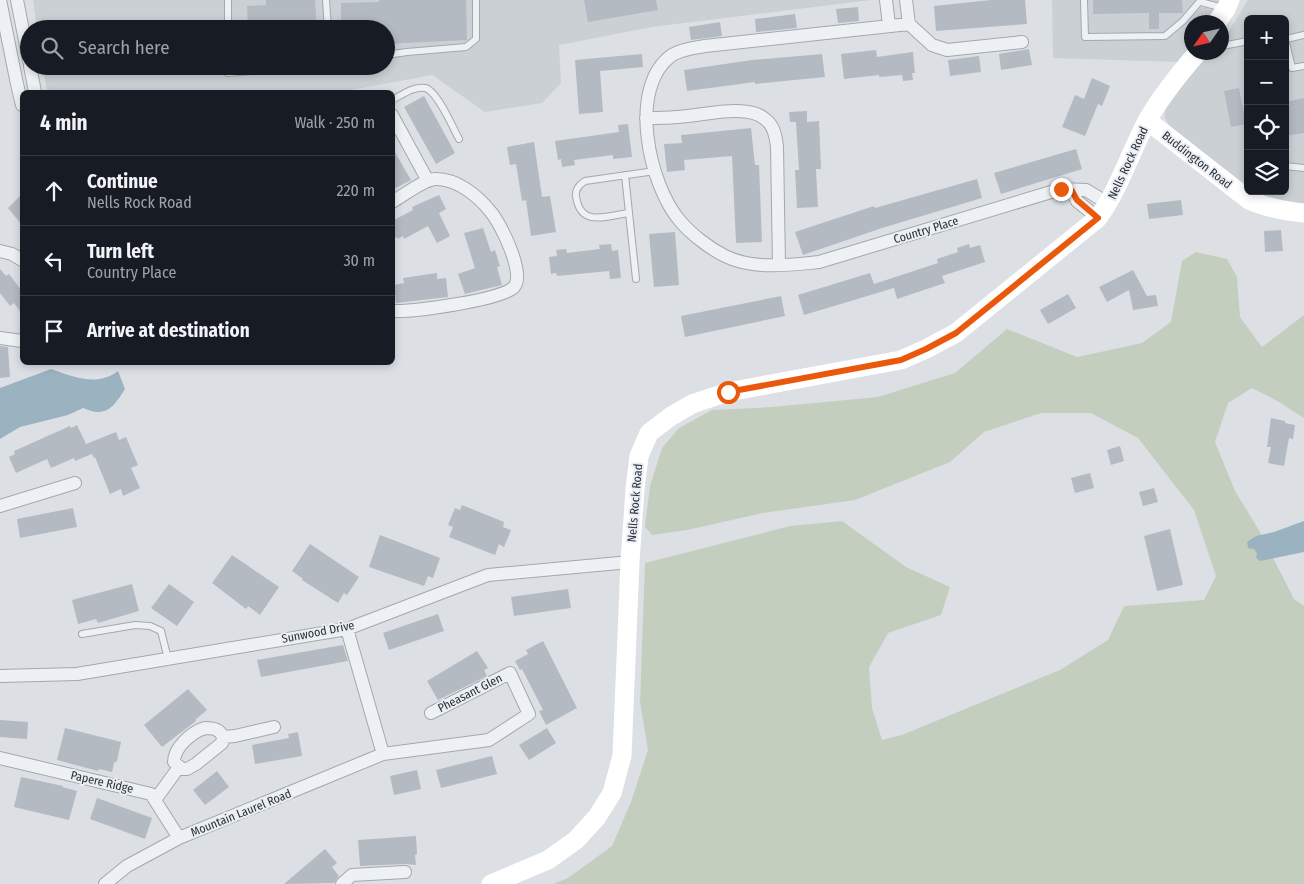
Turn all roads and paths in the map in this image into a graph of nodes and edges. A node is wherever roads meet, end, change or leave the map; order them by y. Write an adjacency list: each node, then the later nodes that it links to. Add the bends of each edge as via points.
1 (0, 0): 27 (street)
2 (17, 0): 11 (street)
3 (228, 0): 12 (lane)
4 (326, 0): 13 (lane)
5 (476, 0): 21 (lane, via 476,39 466,47)
6 (886, 0): 15 (street)
7 (906, 0): 14 (street)
8 (1084, 0): 9 (lane, via 1085,38 1165,36)
9 (1201, 1): 10 (lane)
10 (1225, 10)
11 (21, 20)
12 (228, 20)
13 (327, 20)
14 (909, 24): 15 (street, Country Place); 18 (street, via 932,45 947,50)
15 (889, 25): 29 (street, Country Place, via 686,50 673,55 656,75)
16 (1304, 35): 17 (lane)
17 (1289, 38)
18 (1022, 42)
19 (1244, 42): 20 (lane)
20 (1229, 45)
21 (395, 54)
22 (1191, 60): 31 (main road, Nells Rock Road, via 1169,87)
23 (1304, 66): 24 (lane)
24 (1289, 70)
25 (32, 75): 26 (street)
26 (35, 90)
27 (20, 95)
28 (395, 98): 32 (lane, via 417,88 426,88 438,101)
29 (646, 118): 35 (street, Country Place); 45 (street, via 732,111 750,112 768,120 775,133 777,147)
30 (395, 120): 37 (street)
31 (1148, 121): 40 (main road, Nells Rock Road); 42 (main road, Buddington Road, via 1249,200 1284,212)
32 (459, 139)
33 (1289, 166): 34 (lane)
34 (1304, 168)
35 (655, 171): 36 (lane); 45 (street, Country Place, via 667,202 680,221 702,240 725,256 749,264)
36 (625, 176): 41 (lane); 41 (lane, via 585,181 579,184 576,192 580,210 586,216)
37 (428, 181): 39 (street); 47 (street, via 436,179 460,185 491,211 510,248 518,279 514,287 504,292 463,304)
38 (1072, 191): 40 (street, via 1077,200); 40 (street, Country Place, via 1086,190); 45 (street, Country Place, via 1061,189 1046,193 819,262)
39 (395, 200)
40 (1103, 211): 52 (main road, Nells Rock Road, via 956,333 910,356 870,367 728,392 692,404 670,417 649,433 639,456)
41 (629, 213): 46 (lane)
42 (1304, 213)
43 (0, 251): 44 (street)
44 (20, 259)
45 (779, 265)
46 (636, 280)
47 (395, 311)
48 (0, 338): 49 (street)
49 (20, 340)
50 (75, 483): 51 (street)
51 (0, 506)
52 (630, 562): 53 (street, Sunwood Drive, via 488,575); 69 (main road, Nells Rock Road, via 622,756 612,793 597,817 576,840 548,860)
53 (348, 629): 55 (street, Sunwood Drive); 61 (street)
54 (82, 634): 55 (lane, via 135,624 150,626 161,631)
55 (168, 659): 57 (street, Sunwood Drive, via 77,674)
56 (510, 673): 58 (street, Pheasant Glen); 61 (street, Mountain Laurel Road, via 530,714 489,740)
57 (0, 676)
58 (431, 713)
59 (274, 726): 60 (street)
60 (223, 737): 63 (street, via 216,749 196,764 187,769); 63 (street, via 210,728 195,733 176,751 174,762)
61 (383, 754): 65 (street, Mountain Laurel Road)
62 (0, 759): 64 (street, Papere Ridge, via 151,794)
63 (179, 768): 64 (street)
64 (155, 800): 65 (street)
65 (179, 838): 67 (street, Mountain Laurel Road, via 127,866)
66 (405, 872): 68 (street, via 352,875)
67 (105, 884)
68 (342, 884)
69 (491, 884)

